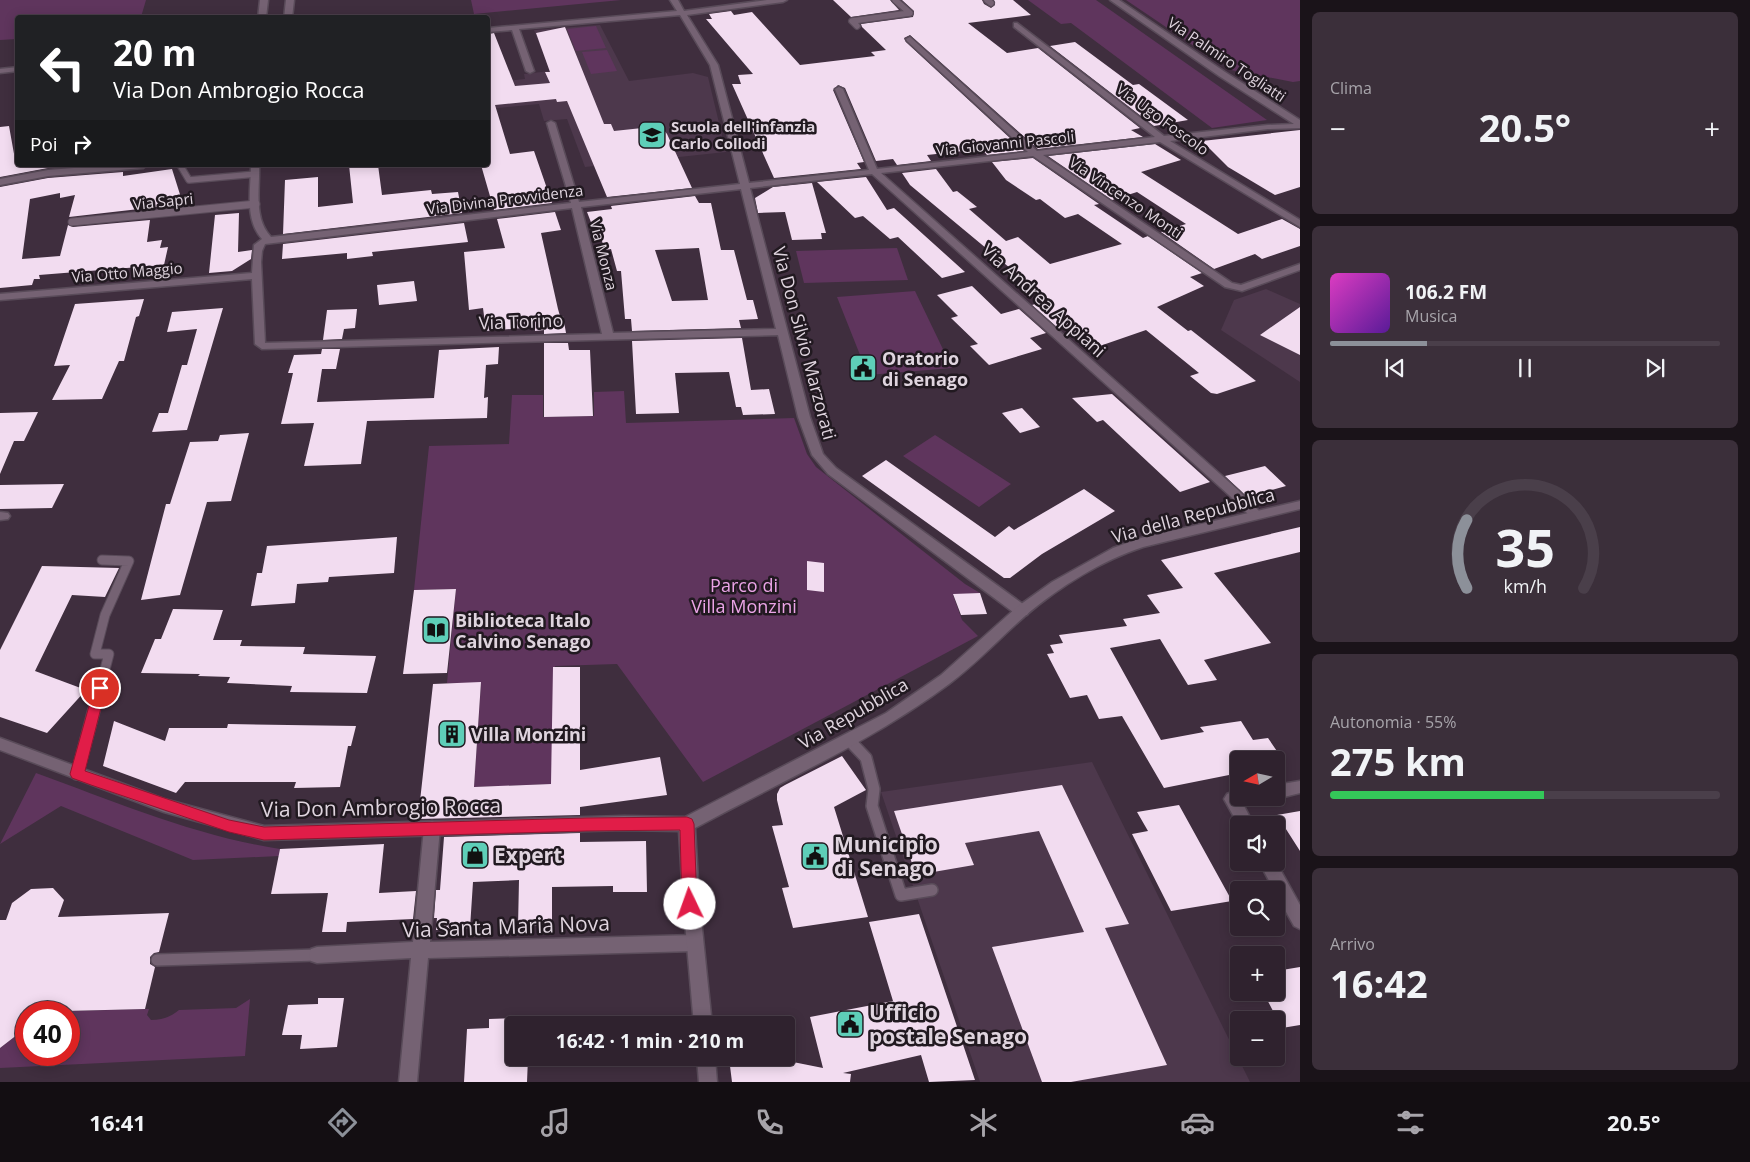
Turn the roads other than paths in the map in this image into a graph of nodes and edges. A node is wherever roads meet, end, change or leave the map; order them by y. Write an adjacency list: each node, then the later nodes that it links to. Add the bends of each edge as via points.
1 (264, 0): 8 (street)
2 (290, 0): 9 (street)
3 (674, 0): 7 (street, Via Don Silvio Marzorati)
4 (783, 0): 7 (street)
5 (895, 0): 11 (lane, via 910,13 852,21)
6 (1114, 0): 19 (street, Via Palmiro Togliatti)
7 (682, 13): 12 (street); 30 (street, Via Don Silvio Marzorati, via 714,65)
8 (262, 15)
9 (288, 15)
10 (1017, 25): 23 (street, Via Ugo Foscolo)
11 (857, 26)
12 (515, 28): 13 (street); 17 (street)
13 (490, 30)
14 (910, 39): 24 (street, Via Vincenzo Monti)
15 (15, 69): 16 (street)
16 (0, 71)
17 (530, 71)
18 (839, 89): 28 (street, Via Andrea Appiani)
19 (1284, 114): 21 (street, Via Palmiro Togliatti); 22 (street, via 1281,121)
20 (551, 123): 32 (street, Via Monza)
21 (1300, 124): 22 (street, Via Giovanni Pascoli)
22 (1268, 127): 23 (street, Via Giovanni Pascoli)
23 (1162, 139): 24 (street, Via Giovanni Pascoli); 34 (street, Via Ugo Foscolo)
24 (1036, 154): 28 (street, Via Giovanni Pascoli); 36 (street, Via Vincenzo Monti, via 1233,287 1242,288)
25 (119, 167): 29 (street, via 48,173)
26 (181, 167): 27 (lane, via 189,180)
27 (256, 170): 31 (street)
28 (874, 172): 30 (street, Via Giovanni Pascoli); 42 (street, Via Andrea Appiani)
29 (0, 182)
30 (745, 186): 32 (street, Via Divina Provvidenza); 39 (street, Via Don Silvio Marzorati)
31 (256, 204): 33 (lane, Via Sapri); 35 (street, via 259,230)
32 (576, 204): 35 (street, Via Divina Provvidenza); 40 (street, Via Monza)
33 (72, 222)
34 (1300, 224)
35 (269, 240): 37 (street, via 258,246)
36 (1300, 267)
37 (257, 276): 38 (street, Via Otto Maggio); 40 (street, Via Torino, via 261,345)
38 (0, 297)
39 (782, 332): 40 (street, Via Torino); 44 (street, Via Don Silvio Marzorati, via 804,417 824,464)
40 (608, 336)
41 (1300, 505): 42 (street, Via della Repubblica)
42 (1256, 515): 44 (street, Via della Repubblica, via 1117,551 1057,585)
43 (102, 560): 47 (lane, via 129,561 105,615 95,654 109,654)
44 (1022, 611): 45 (street, Via Repubblica, via 946,679 891,717)
45 (849, 740): 50 (street, Via Repubblica); 53 (lane, via 866,758 874,789 872,806 901,895)
46 (0, 744): 47 (street, Via Don Ambrogio Rocca)
47 (77, 774): 51 (street, Via Don Ambrogio Rocca, via 229,826 264,834)
48 (1300, 787): 49 (street)
49 (1285, 790)
50 (687, 824): 51 (street, Via Don Ambrogio Rocca); 55 (street)
51 (432, 828): 56 (street)
52 (1272, 871): 54 (street)
53 (932, 890)
54 (1300, 922)
55 (695, 943): 56 (street, Via Santa Maria Nova); 59 (street)
56 (420, 950): 57 (street, Via Santa Maria Nova); 61 (street)
57 (317, 955): 58 (lane)
58 (157, 960)
59 (702, 1016)
60 (707, 1066): 62 (street)
61 (408, 1082)
62 (708, 1082)

